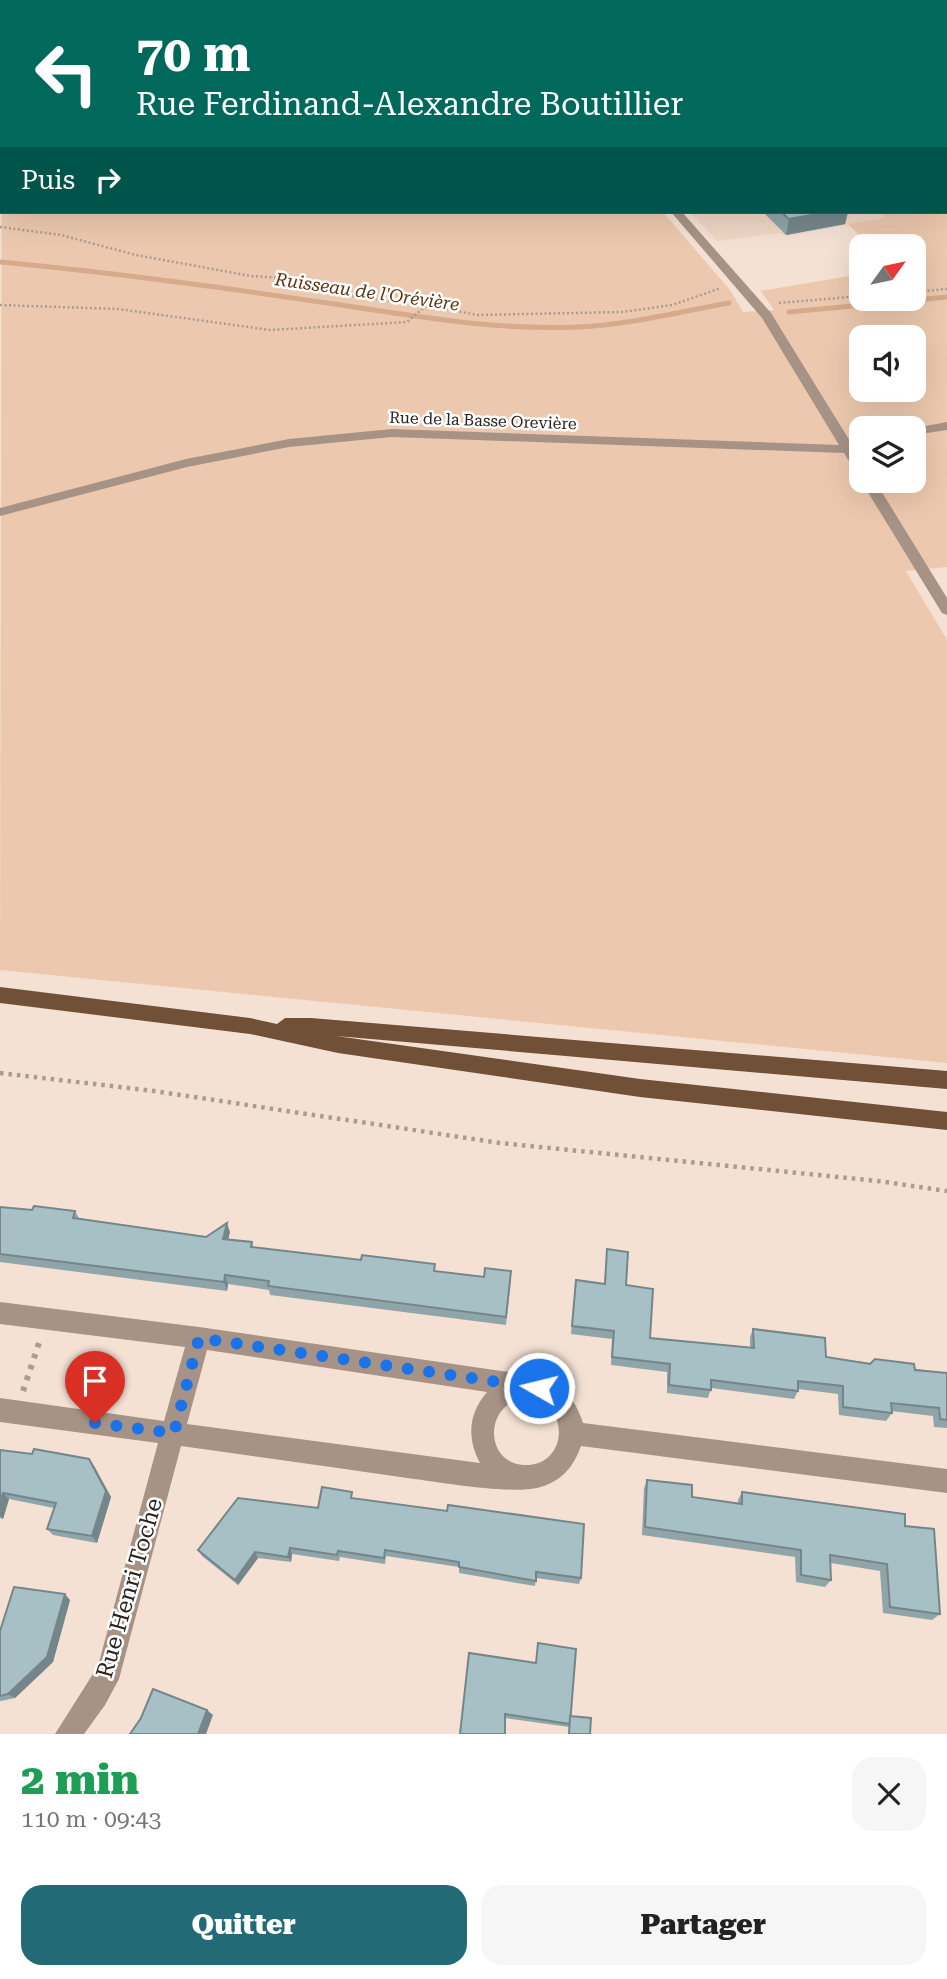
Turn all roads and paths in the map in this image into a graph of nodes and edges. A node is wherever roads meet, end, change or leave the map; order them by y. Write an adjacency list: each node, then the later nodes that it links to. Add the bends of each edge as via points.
1 (678, 214): 3 (street)
2 (0, 226): 8 (path, via 237,274 284,278 336,294)
3 (740, 283): 8 (path, via 672,305 622,312 477,315); 9 (street)
4 (947, 289): 5 (path)
5 (926, 291)
6 (849, 298): 9 (path)
7 (0, 305): 8 (path, via 118,309 270,330 397,323 413,318)
8 (427, 305)
9 (767, 310): 13 (street)
10 (947, 426): 11 (street)
11 (926, 429)
12 (849, 445): 13 (street, Rue de la Basse Orevière)
13 (846, 446): 14 (street); 16 (street, Rue de la Basse Orevière, via 771,448 392,433 289,443 186,463)
14 (849, 451)
15 (875, 493): 17 (street)
16 (0, 512)
17 (947, 610)
18 (0, 995): 19 (main road)
19 (250, 1026): 21 (main road, via 311,1026); 22 (main road, via 338,1045 640,1088)
20 (0, 1073): 23 (path, via 154,1091 500,1143)
21 (947, 1080)
22 (947, 1121)
23 (947, 1191)
24 (0, 1313): 25 (street)
25 (47, 1319): 26 (street); 28 (path)
26 (199, 1338): 27 (street); 29 (street, Rue Henri Toche)
27 (521, 1386): 30 (street, via 539,1388 555,1398 567,1413); 31 (street, via 495,1399 483,1428 491,1457)
28 (8, 1411): 29 (street)
29 (174, 1433): 31 (street, via 468,1475); 33 (street, Rue Henri Toche, via 110,1670)
30 (571, 1433): 31 (street, via 566,1454 554,1469 540,1476); 32 (street)
31 (516, 1476)
32 (947, 1480)
33 (68, 1734)

